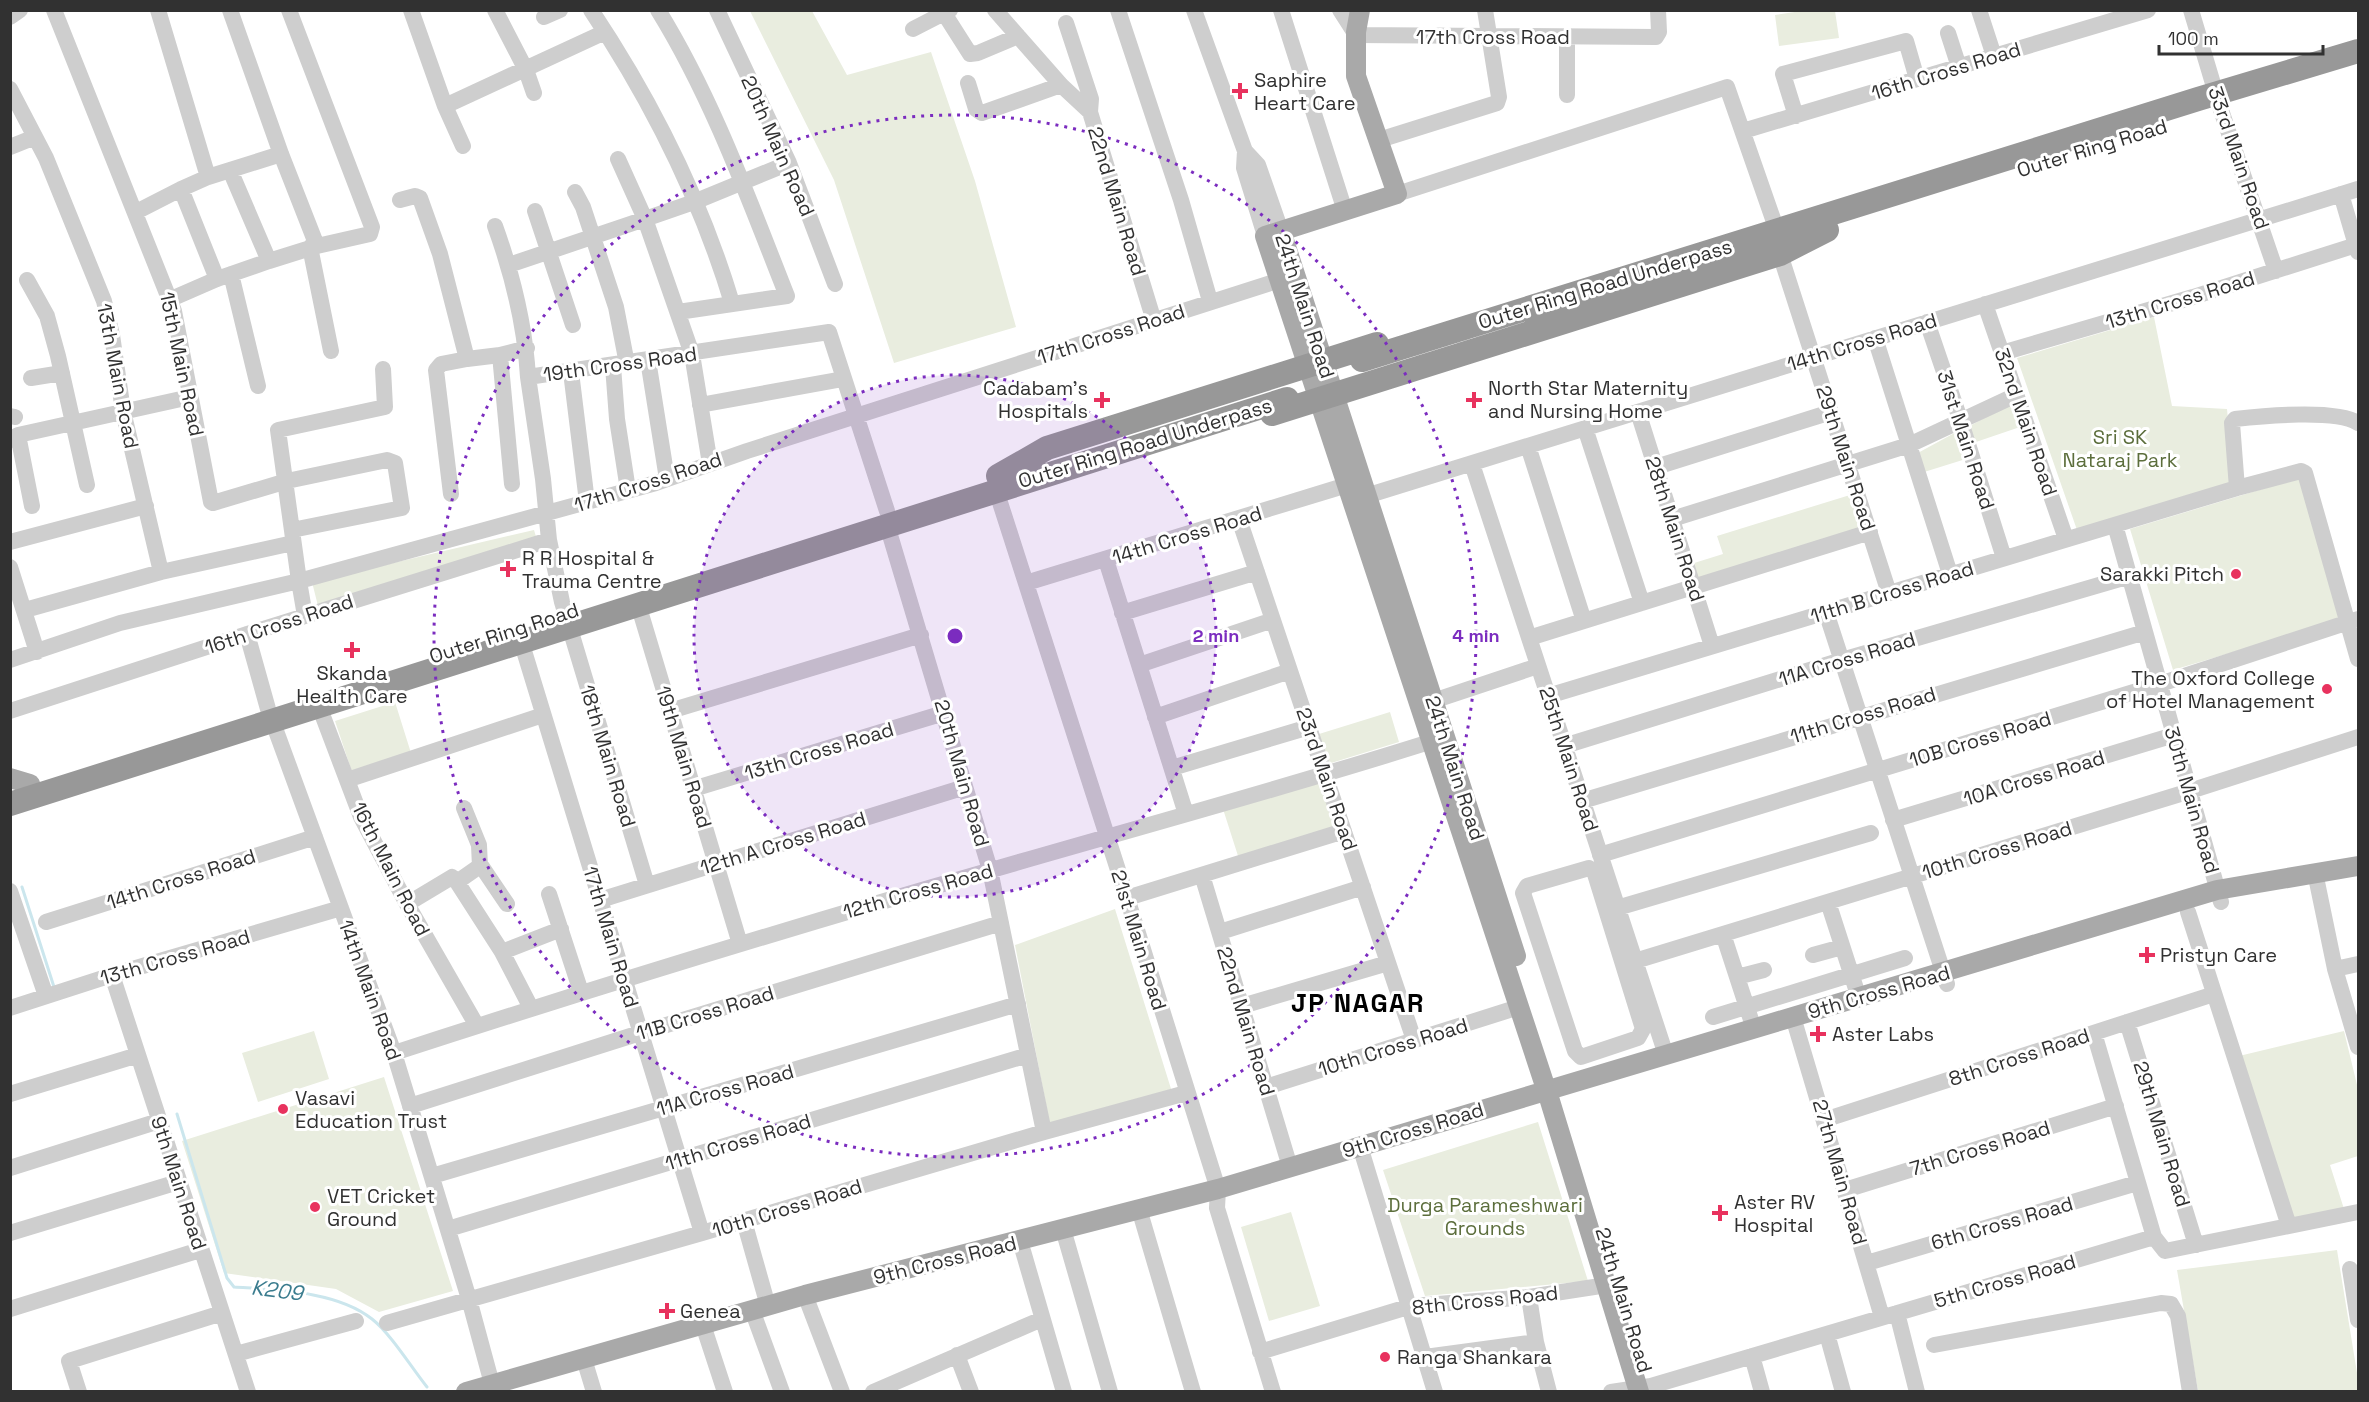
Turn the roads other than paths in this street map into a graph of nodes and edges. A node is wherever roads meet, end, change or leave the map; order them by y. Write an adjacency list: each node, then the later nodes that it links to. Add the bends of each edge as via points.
1 (20, 10): 24 (street)
2 (54, 10): 70 (street, 15th Main Road)
3 (158, 10): 58 (street)
4 (230, 10): 54 (street)
5 (289, 10): 78 (street, via 372,231)
6 (411, 10): 46 (street)
7 (495, 10): 38 (street)
8 (560, 10): 25 (street)
9 (591, 10): 28 (street)
10 (658, 10): 59 (street, via 680,46)
11 (995, 10): 31 (street, 22nd Main Road)
12 (1118, 10): 90 (street)
13 (1194, 10): 76 (street, 24th Main Road, via 1245,151 1244,168)
14 (1281, 10): 69 (street)
15 (1340, 10): 30 (street)
16 (1360, 10): 30 (main road)
17 (1485, 10): 32 (street)
18 (1658, 10): 33 (street, 17th Cross Road, via 1656,37)
19 (1980, 10): 35 (street)
20 (2148, 10): 35 (street, 16th Cross Road)
21 (2192, 10): 45 (street, 33rd Main Road)
22 (720, 12): 56 (street, 20th Main Road)
23 (945, 12): 27 (street); 31 (street, via 970,54)
24 (10, 17)
25 (544, 17)
26 (1066, 23): 47 (street, via 1091,99)
27 (913, 29)
28 (605, 32): 38 (street); 66 (street, via 642,91)
29 (1948, 33): 36 (street)
30 (1356, 35): 32 (street, 17th Cross Road); 51 (main road, via 1356,76)
31 (1017, 36): 41 (street, 22nd Main Road)
32 (1489, 36): 33 (street, 17th Cross Road); 51 (street, via 1497,103)
33 (1567, 37): 44 (street)
34 (2358, 51): 45 (highway, Outer Ring Road)
35 (1994, 56): 36 (street, 16th Cross Road)
36 (1959, 67): 39 (street, 16th Cross Road)
37 (2358, 67): 45 (highway, Outer Ring Road)
38 (526, 70): 43 (street); 46 (street)
39 (1917, 79): 48 (street, 16th Cross Road); 48 (street, via 1906,41 1783,74)
40 (968, 83): 41 (street, via 976,109 982,114)
41 (1061, 85): 47 (street, 22nd Main Road)
42 (10, 88): 50 (street, 13th Main Road)
43 (534, 93)
44 (1567, 95)
45 (2218, 100): 67 (highway, Outer Ring Road); 73 (street, 33rd Main Road); 75 (highway, Outer Ring Road)
46 (445, 106): 52 (street)
47 (1090, 112): 94 (street, 22nd Main Road)
48 (1796, 116): 49 (street, 16th Cross Road)
49 (1743, 131): 63 (street, via 1727,87); 72 (street)
50 (35, 137): 53 (street); 121 (street, 13th Main Road, via 104,302)
51 (1379, 140): 63 (main road)
52 (463, 146)
53 (10, 147)
54 (281, 154): 57 (street); 78 (street)
55 (618, 159): 71 (street)
56 (789, 163): 59 (street); 88 (street, 20th Main Road)
57 (230, 170): 58 (street); 82 (street)
58 (208, 177): 60 (street)
59 (742, 181): 66 (street); 91 (street, via 787,296)
60 (181, 189): 70 (street); 85 (street)
61 (2358, 189): 64 (street, 14th Cross Road)
62 (575, 192): 77 (street)
63 (1397, 194): 69 (main road)
64 (2341, 194): 73 (street, 14th Cross Road); 79 (street)
65 (400, 200): 105 (street, via 420,198 440,254)
66 (694, 202): 71 (street); 91 (street)
67 (1848, 208): 72 (highway); 75 (highway, Outer Ring Road Underpass, via 1364,366)
68 (535, 211): 80 (street)
69 (1345, 211): 76 (main road)
70 (136, 212): 89 (street, 15th Main Road)
71 (645, 219): 77 (street); 93 (street)
72 (1773, 219): 107 (highway)
73 (2259, 219): 84 (street, 33rd Main Road); 92 (street, 14th Cross Road)
74 (495, 226): 83 (street, 19th Cross Road)
75 (1827, 230): 81 (highway)
76 (1273, 234): 86 (main road, 24th Main Road); 107 (main road, 24th Main Road)
77 (592, 236): 80 (street); 108 (street, via 616,307)
78 (314, 247): 82 (street); 100 (street)
79 (2357, 249): 84 (street, 13th Cross Road)
80 (550, 251): 83 (street); 96 (street)
81 (1780, 254): 104 (street, 29th Main Road); 119 (highway)
82 (269, 261): 85 (street)
83 (508, 264): 99 (street, 19th Cross Road)
84 (2277, 271): 101 (street, 13th Cross Road)
85 (224, 276): 89 (street); 115 (street)
86 (1280, 279): 90 (street, 17th Cross Road); 107 (main road, 24th Main Road)
87 (27, 280): 111 (street, via 47,316)
88 (835, 284)
89 (171, 299): 118 (street, 15th Main Road)
90 (1210, 301): 94 (street, 17th Cross Road)
91 (732, 303): 93 (street)
92 (1985, 304): 95 (street, 14th Cross Road); 101 (street, 32nd Main Road)
93 (678, 312): 102 (street)
94 (1154, 321): 124 (street, 17th Cross Road)
95 (1927, 322): 98 (street, 14th Cross Road); 125 (street, 31st Main Road)
96 (573, 325)
97 (829, 332): 102 (street, 19th Cross Road); 114 (street, 20th Main Road)
98 (1875, 338): 104 (street, 14th Cross Road); 130 (street)
99 (527, 348): 103 (street); 113 (street, 19th Cross Road)
100 (331, 351)
101 (2002, 353): 117 (street, 32nd Main Road)
102 (692, 354): 106 (street, 19th Cross Road); 120 (street)
103 (500, 355): 105 (street); 138 (street)
104 (1814, 357): 122 (street, 14th Cross Road); 123 (street, 29th Main Road)
105 (467, 359): 144 (street, via 441,364 435,370)
106 (648, 360): 108 (street, 19th Cross Road); 136 (street)
107 (1315, 363): 119 (main road, 24th Main Road); 140 (highway, via 1047,448)
108 (620, 365): 110 (street, 19th Cross Road); 143 (street, via 617,419)
109 (383, 369): 137 (street, via 385,407 278,430)
110 (571, 372): 113 (street, 19th Cross Road); 146 (street)
111 (62, 373): 112 (street); 127 (street)
112 (31, 378)
113 (528, 378): 149 (street, 18th Main Road)
114 (843, 379): 120 (street); 124 (street, 20th Main Road)
115 (258, 386)
116 (1285, 392): 140 (highway, Outer Ring Road Underpass)
117 (2016, 395): 125 (street); 156 (street, 32nd Main Road)
118 (190, 397): 121 (street); 137 (street, 15th Main Road, via 211,502)
119 (1326, 397): 140 (highway, via 1025,491); 141 (main road, 24th Main Road); 145 (main road, 24th Main Road)
120 (700, 405): 132 (street)
121 (123, 411): 127 (street); 148 (street, 13th Main Road)
122 (1638, 412): 128 (street, 14th Cross Road); 135 (street, 28th Main Road)
123 (1831, 412): 134 (street, 29th Main Road); 135 (street)
124 (855, 417): 132 (street, 17th Cross Road); 150 (street, 20th Main Road)
125 (1961, 422): 130 (street); 159 (street, 31st Main Road)
126 (2358, 423): 142 (street, via 2346,417 2235,419 2232,423)
127 (74, 424): 129 (street); 139 (street)
128 (1585, 428): 131 (street, 14th Cross Road); 170 (street)
129 (14, 437): 147 (street)
130 (1909, 445): 134 (street); 164 (street)
131 (1528, 446): 133 (street, 14th Cross Road); 178 (street)
132 (710, 464): 136 (street, 17th Cross Road)
133 (1472, 464): 145 (street, 14th Cross Road); 183 (street, 25th Main Road)
134 (1848, 465): 152 (street); 154 (street, 29th Main Road)
135 (1656, 467): 152 (street, 28th Main Road)
136 (667, 479): 143 (street, 17th Cross Road)
137 (287, 481): 155 (street); 155 (street, 15th Main Road, via 391,460 402,508)
138 (512, 484)
139 (87, 485)
140 (998, 485): 150 (highway, Outer Ring Road); 167 (street, 21st Main Road)
141 (1347, 485): 151 (street, 14th Cross Road); 195 (main road, 24th Main Road)
142 (2237, 488): 153 (street, 11th B Cross Road); 179 (street, 11th B Cross Road, via 2303,471 2341,597)
143 (628, 490): 146 (street, 17th Cross Road)
144 (451, 494)
145 (1366, 496): 195 (main road, 24th Main Road)
146 (587, 502): 149 (street, 17th Cross Road)
147 (33, 506)
148 (146, 506): 158 (street); 162 (street, 13th Main Road)
149 (548, 514): 157 (street, 18th Main Road); 166 (street, 17th Cross Road)
150 (887, 518): 171 (highway, Outer Ring Road); 176 (highway, Outer Ring Road); 182 (street, 20th Main Road)
151 (1239, 519): 160 (street, 14th Cross Road); 163 (street, 23rd Main Road)
152 (1672, 519): 168 (street, 28th Main Road)
153 (2115, 525): 156 (street, 11th B Cross Road); 165 (street, 30th Main Road)
154 (1870, 532): 168 (street); 169 (street, 29th Main Road)
155 (292, 536): 162 (street); 166 (street)
156 (2066, 539): 159 (street, 11th B Cross Road)
157 (549, 540): 175 (street, 16th Cross Road); 176 (street, 18th Main Road)
158 (10, 542)
159 (2004, 558): 164 (street, 11th B Cross Road)
160 (1106, 560): 167 (street, 14th Cross Road); 174 (street)
161 (10, 567): 172 (street)
162 (161, 572): 172 (street)
163 (1257, 572): 174 (street); 177 (street, 23rd Main Road)
164 (1950, 574): 169 (street, 11th B Cross Road)
165 (2130, 576): 180 (street, 30th Main Road); 189 (street, 11A Cross Road)
166 (299, 581): 175 (street); 186 (street, 17th Cross Road, via 120,623)
167 (1026, 583): 226 (street, 21st Main Road)
168 (1694, 587): 170 (street); 185 (street, 28th Main Road)
169 (1889, 592): 173 (street, 11th B Cross Road)
170 (1642, 603): 178 (street)
171 (638, 604): 176 (highway, Outer Ring Road); 198 (street, 19th Main Road)
172 (19, 607): 186 (street)
173 (1826, 612): 185 (street, 11th B Cross Road); 189 (street)
174 (1122, 613): 190 (street)
175 (306, 616): 181 (street, 16th Cross Road)
176 (566, 620): 184 (highway, Outer Ring Road); 200 (highway, Outer Ring Road); 237 (street, 18th Main Road)
177 (1273, 620): 190 (street); 192 (street, 23rd Main Road)
178 (1584, 621): 183 (street)
179 (2353, 622): 187 (street); 193 (street, 10B Cross Road)
180 (2145, 632): 193 (street, 30th Main Road); 202 (street, 11th Cross Road)
181 (247, 634): 197 (street, 16th Cross Road); 200 (street, 14th Main Road)
182 (921, 635): 198 (street); 199 (street, 20th Main Road)
183 (1529, 638): 191 (street, 25th Main Road)
184 (521, 641): 196 (highway, Outer Ring Road); 201 (street, 17th Main Road)
185 (1712, 646): 194 (street, 11th B Cross Road)
186 (37, 652): 188 (street, 17th Cross Road)
187 (2358, 659)
188 (10, 660)
189 (1842, 660): 202 (street); 208 (street, 11A Cross Road)
190 (1139, 665): 203 (street)
191 (1538, 666): 194 (street, 25th Main Road); 195 (street)
192 (1290, 671): 203 (street); 204 (street, 23rd Main Road)
193 (2160, 684): 205 (street, 30th Main Road); 210 (street, 10B Cross Road)
194 (1548, 696): 208 (street, 25th Main Road)
195 (1426, 703): 207 (main road, 24th Main Road)
196 (319, 706): 200 (highway, Outer Ring Road); 212 (street, 16th Main Road)
197 (10, 711)
198 (670, 711): 215 (street, 19th Main Road)
199 (944, 714): 214 (street, 20th Main Road); 215 (street, 13th Cross Road)
200 (270, 715): 213 (highway, Outer Ring Road); 225 (street, 14th Main Road)
201 (543, 715): 212 (street); 243 (street, 17th Main Road)
202 (1860, 716): 210 (street); 217 (street, 11th Cross Road)
203 (1155, 717): 209 (street)
204 (1309, 727): 209 (street); 211 (street, 23rd Main Road)
205 (2174, 735): 216 (street, 30th Main Road); 222 (street, 10A Cross Road)
206 (2358, 737): 216 (street, 10th Cross Road)
207 (1438, 739): 211 (street, 12th Cross Road); 258 (main road, 24th Main Road); 279 (main road, 24th Main Road)
208 (1564, 746): 217 (street, 25th Main Road)
209 (1172, 768): 221 (street)
210 (1877, 770): 222 (street); 227 (street, 10B Cross Road)
211 (1325, 773): 221 (street, 12th Cross Road); 223 (street, 23rd Main Road)
212 (347, 780): 245 (street, 16th Main Road, via 361,817)
213 (18, 784): 218 (highway, Outer Ring Road); 220 (main road, Outer Ring Road, via 24,807)
214 (965, 787): 228 (street, 12th A Cross Road); 231 (street, 20th Main Road)
215 (693, 789): 228 (street, 19th Main Road)
216 (2190, 791): 234 (street, 10th Cross Road); 241 (street, 30th Main Road)
217 (1582, 801): 227 (street, 25th Main Road)
218 (10, 804)
219 (464, 808): 230 (street, via 479,845)
220 (10, 813)
221 (1186, 814): 226 (street, 12th Cross Road)
222 (1893, 820): 234 (street)
223 (1344, 831): 233 (street); 238 (street, 23rd Main Road)
224 (1871, 833): 248 (street)
225 (315, 837): 247 (street, 14th Main Road); 250 (street, 14th Cross Road)
226 (1106, 838): 231 (street, 12th Cross Road); 242 (street, 21st Main Road)
227 (1600, 855): 248 (street, 25th Main Road)
228 (716, 864): 237 (street, 12th A Cross Road); 257 (street, 19th Main Road)
229 (2358, 866): 241 (main road, 9th Cross Road)
230 (480, 867): 235 (street); 246 (street)
231 (990, 870): 251 (street, 20th Main Road); 257 (street, 12th Cross Road)
232 (2358, 874): 236 (main road, 9th Cross Road)
233 (1203, 875): 242 (street); 253 (street, 22nd Main Road)
234 (1911, 876): 244 (street, 10th Cross Road); 272 (street)
235 (457, 882): 245 (street, via 452,877); 260 (street)
236 (2317, 882): 241 (main road, 9th Cross Road); 265 (street)
237 (647, 885): 243 (street, 12th A Cross Road)
238 (1363, 887): 253 (street); 263 (street, 23rd Main Road)
239 (10, 891): 254 (street)
240 (549, 894): 252 (street)
241 (2219, 896): 249 (main road, 9th Cross Road); 272 (main road, 9th Cross Road)
242 (1127, 898): 297 (street, 21st Main Road)
243 (600, 900): 271 (street, 17th Main Road)
244 (1828, 902): 255 (street, 10th Cross Road); 259 (street)
245 (407, 904): 286 (street, 16th Main Road)
246 (507, 904)
247 (341, 908): 268 (street, 13th Cross Road); 292 (street, 14th Main Road)
248 (1617, 908): 267 (street, 25th Main Road)
249 (2188, 912): 272 (main road, 9th Cross Road); 274 (street)
250 (46, 922)
251 (1001, 924): 277 (street, 20th Main Road); 288 (street, 11B Cross Road)
252 (561, 929): 260 (street); 273 (street)
253 (1220, 932): 278 (street, 22nd Main Road)
254 (17, 933): 275 (street)
255 (1723, 934): 267 (street, 10th Cross Road); 270 (street)
256 (1537, 937): 258 (street); 267 (street, via 1524,890 1527,886 1592,868); 267 (street, via 1575,1052 1581,1057 1642,1034)
257 (740, 944): 271 (street, 12th Cross Road)
258 (1512, 944): 298 (main road, 24th Main Road)
259 (1842, 947): 261 (street); 269 (street)
260 (502, 952): 282 (street)
261 (1813, 955)
262 (1905, 958): 269 (street)
263 (1388, 963): 278 (street); 290 (street, 23rd Main Road)
264 (2358, 964): 265 (street)
265 (2335, 969): 291 (street)
266 (1764, 970): 270 (street)
267 (1634, 972): 295 (street, 25th Main Road)
268 (112, 975): 275 (street, 13th Cross Road); 293 (street, 9th Main Road)
269 (1851, 975): 276 (street); 280 (street)
270 (1737, 977): 280 (street)
271 (624, 978): 273 (street, 12th Cross Road); 288 (street, 17th Main Road)
272 (1945, 979): 276 (main road, 9th Cross Road); 284 (main road, 9th Cross Road)
273 (581, 992): 282 (street, 12th Cross Road)
274 (2214, 994): 285 (street, 8th Cross Road); 318 (street)
275 (46, 996): 281 (street, 13th Cross Road)
276 (1859, 998): 284 (main road, 9th Cross Road)
277 (1018, 1004): 294 (street, 20th Main Road); 302 (street, 11A Cross Road)
278 (1242, 1006): 296 (street, 22nd Main Road)
279 (1519, 1007): 290 (street, 10th Cross Road); 298 (main road, 24th Main Road)
280 (1747, 1007): 283 (street); 287 (street)
281 (10, 1008)
282 (531, 1008): 286 (street, 12th Cross Road)
283 (1713, 1017)
284 (1795, 1022): 287 (main road, 9th Cross Road); 298 (main road, 9th Cross Road); 303 (street, 27th Main Road)
285 (2127, 1022): 289 (street, 8th Cross Road); 324 (street, 29th Main Road)
286 (477, 1026): 292 (street, 12th Cross Road)
287 (1754, 1029): 295 (main road, 9th Cross Road)
288 (640, 1033): 300 (street, 11B Cross Road); 302 (street, 17th Main Road)
289 (2094, 1033): 301 (street); 303 (street, 8th Cross Road)
290 (1414, 1040): 296 (street, 10th Cross Road)
291 (2358, 1047)
292 (394, 1053): 300 (street, 14th Main Road)
293 (138, 1055): 299 (street); 304 (street, 9th Main Road)
294 (1028, 1055): 305 (street, 20th Main Road); 307 (street, 11th Cross Road)
295 (1666, 1055): 298 (main road, 9th Cross Road)
296 (1266, 1087): 308 (street, 22nd Main Road)
297 (1186, 1093): 305 (street, 10th Cross Road); 314 (street, 21st Main Road)
298 (1555, 1093): 306 (main road, 9th Cross Road); 308 (main road, 9th Cross Road); 329 (main road, 24th Main Road); 353 (main road, 24th Main Road)
299 (10, 1094)
300 (410, 1106): 310 (street, 14th Main Road)
301 (2116, 1106): 312 (street); 313 (street, 7th Cross Road)
302 (663, 1108): 307 (street, 17th Main Road); 310 (street, 11A Cross Road)
303 (1824, 1120): 313 (street, 27th Main Road)
304 (159, 1121): 309 (street); 311 (street, 9th Main Road)
305 (1044, 1132): 317 (street, 10th Cross Road)
306 (1363, 1156): 314 (main road, 9th Cross Road); 333 (street)
307 (679, 1160): 319 (street, 11th Cross Road); 321 (street, 17th Main Road)
308 (1290, 1167): 314 (main road, 9th Cross Road)
309 (10, 1168)
310 (432, 1176): 319 (street, 14th Main Road)
311 (178, 1182): 320 (street); 325 (street, 9th Main Road)
312 (2138, 1183): 323 (street); 327 (street, 6th Cross Road)
313 (1845, 1190): 327 (street, 27th Main Road)
314 (1217, 1194): 316 (main road, 9th Cross Road); 322 (main road, 9th Cross Road); 346 (street, 21st Main Road, via 1217,1208)
315 (2358, 1212): 318 (street)
316 (1142, 1219): 322 (main road, 9th Cross Road); 365 (street)
317 (744, 1221): 321 (street, 10th Cross Road); 335 (street)
318 (2289, 1226): 324 (street)
319 (448, 1229): 331 (street, 14th Main Road)
320 (10, 1233)
321 (702, 1233): 331 (street, 10th Cross Road)
322 (1065, 1234): 326 (main road, 9th Cross Road); 332 (main road, 9th Cross Road); 364 (street)
323 (2154, 1237): 324 (street, via 2165,1251); 337 (street, 5th Cross Road)
324 (2196, 1245)
325 (200, 1250): 334 (street); 336 (street, 9th Main Road)
326 (1023, 1251): 332 (main road, 9th Cross Road); 338 (street)
327 (1867, 1263): 337 (street, 27th Main Road)
328 (2350, 1269): 339 (street)
329 (1607, 1285): 330 (street, 8th Cross Road); 353 (main road, 24th Main Road)
330 (1529, 1297): 333 (street, 8th Cross Road); 344 (street)
331 (469, 1299): 341 (street, 10th Cross Road); 352 (street, 14th Main Road)
332 (807, 1299): 335 (main road, 9th Cross Road); 360 (street)
333 (1411, 1306): 346 (street, 8th Cross Road); 350 (street)
334 (10, 1309)
335 (761, 1312): 342 (main road, 9th Cross Road); 351 (main road, 9th Cross Road); 359 (street)
336 (222, 1313): 347 (street, 9th Main Road); 354 (street, via 69,1361)
337 (1890, 1315): 343 (street, 5th Cross Road); 372 (street, 27th Main Road)
338 (1042, 1319): 348 (street); 363 (street)
339 (2358, 1320)
340 (356, 1321): 347 (street)
341 (387, 1323)
342 (705, 1331): 351 (main road, 9th Cross Road); 358 (street)
343 (1827, 1334): 349 (street, 5th Cross Road); 371 (street)
344 (1536, 1342): 350 (street); 368 (street)
345 (1934, 1345): 373 (street, via 2171,1304 2178,1316)
346 (1260, 1352): 366 (street, 21st Main Road)
347 (236, 1354): 355 (street, 9th Main Road)
348 (957, 1354): 361 (street); 362 (street)
349 (1752, 1356): 353 (street, 5th Cross Road); 370 (street)
350 (1425, 1357): 367 (street)
351 (585, 1363): 352 (main road, 9th Cross Road); 357 (street)
352 (493, 1388): 356 (main road, 9th Cross Road)
353 (1645, 1389): 369 (street)
354 (79, 1392)
355 (248, 1392)
356 (466, 1392)
357 (594, 1392)
358 (725, 1392)
359 (782, 1392)
360 (842, 1392)
361 (873, 1392)
362 (971, 1392)
363 (1064, 1392)
364 (1110, 1392)
365 (1193, 1392)
366 (1273, 1392)
367 (1435, 1392)
368 (1549, 1392)
369 (1611, 1392)
370 (1762, 1392)
371 (1843, 1392)
372 (1917, 1392)
373 (2190, 1392)

